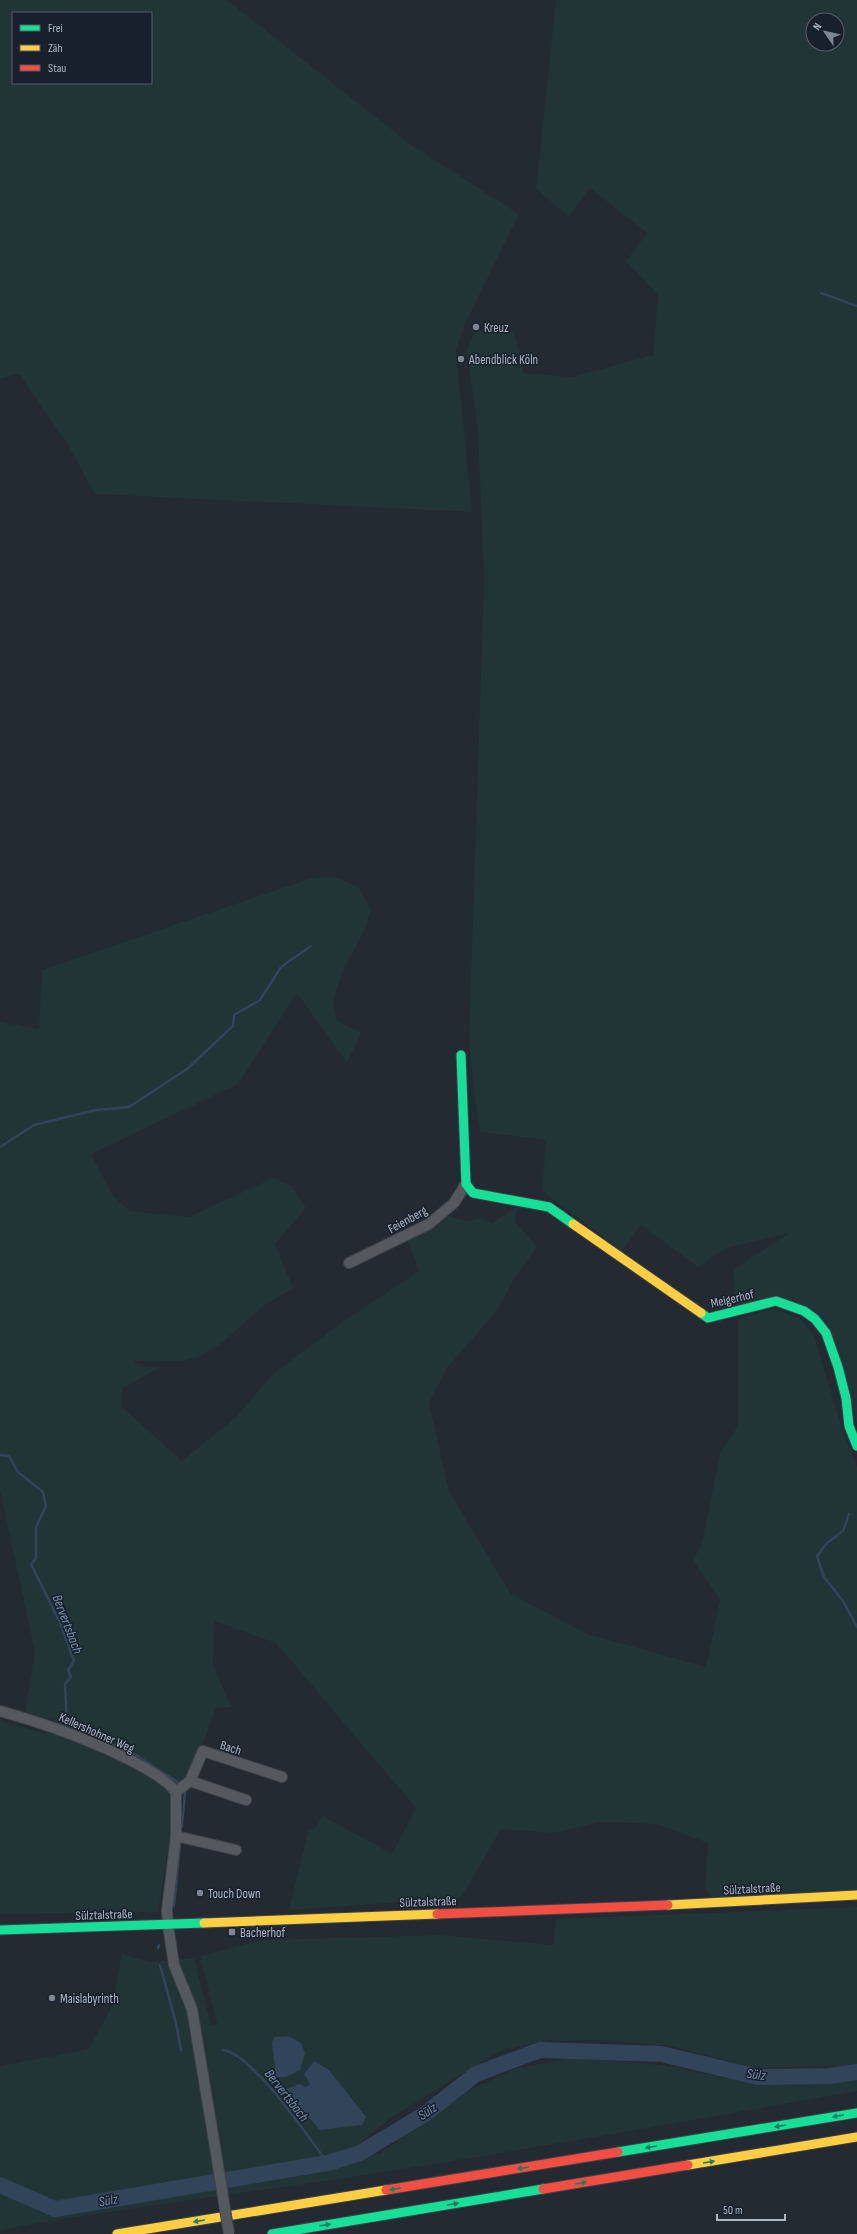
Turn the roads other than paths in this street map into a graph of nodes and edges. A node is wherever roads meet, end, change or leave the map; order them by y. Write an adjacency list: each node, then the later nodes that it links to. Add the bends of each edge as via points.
1 (462, 1055): 2 (main road)
2 (466, 1184): 3 (street, Feienberg, via 454,1203 429,1224); 4 (main road, Meigerhof, via 473,1193 549,1207 708,1318 776,1301 804,1311 815,1319 826,1333 838,1367 846,1398 849,1426)
3 (349, 1263)
4 (857, 1446)
5 (0, 1711): 8 (street, Kellershohner Weg, via 55,1727 110,1750 147,1769)
6 (282, 1777): 7 (street, Bach, via 202,1751)
7 (190, 1781): 8 (street); 9 (street)
8 (176, 1792): 10 (street)
9 (246, 1800)
10 (176, 1836): 11 (street); 13 (street, via 167,1910)
11 (236, 1850)
12 (857, 1896): 13 (main road, Sülztalstraße, via 596,1909)
13 (168, 1925): 14 (main road, Sülztalstraße); 18 (street, bridge, via 174,1965 192,2009)
14 (0, 1930)
15 (857, 2113): 17 (main road, one-way to 17)
16 (857, 2137): 19 (main road, one-way to 16)
17 (117, 2234)
18 (229, 2234)
19 (272, 2234)

